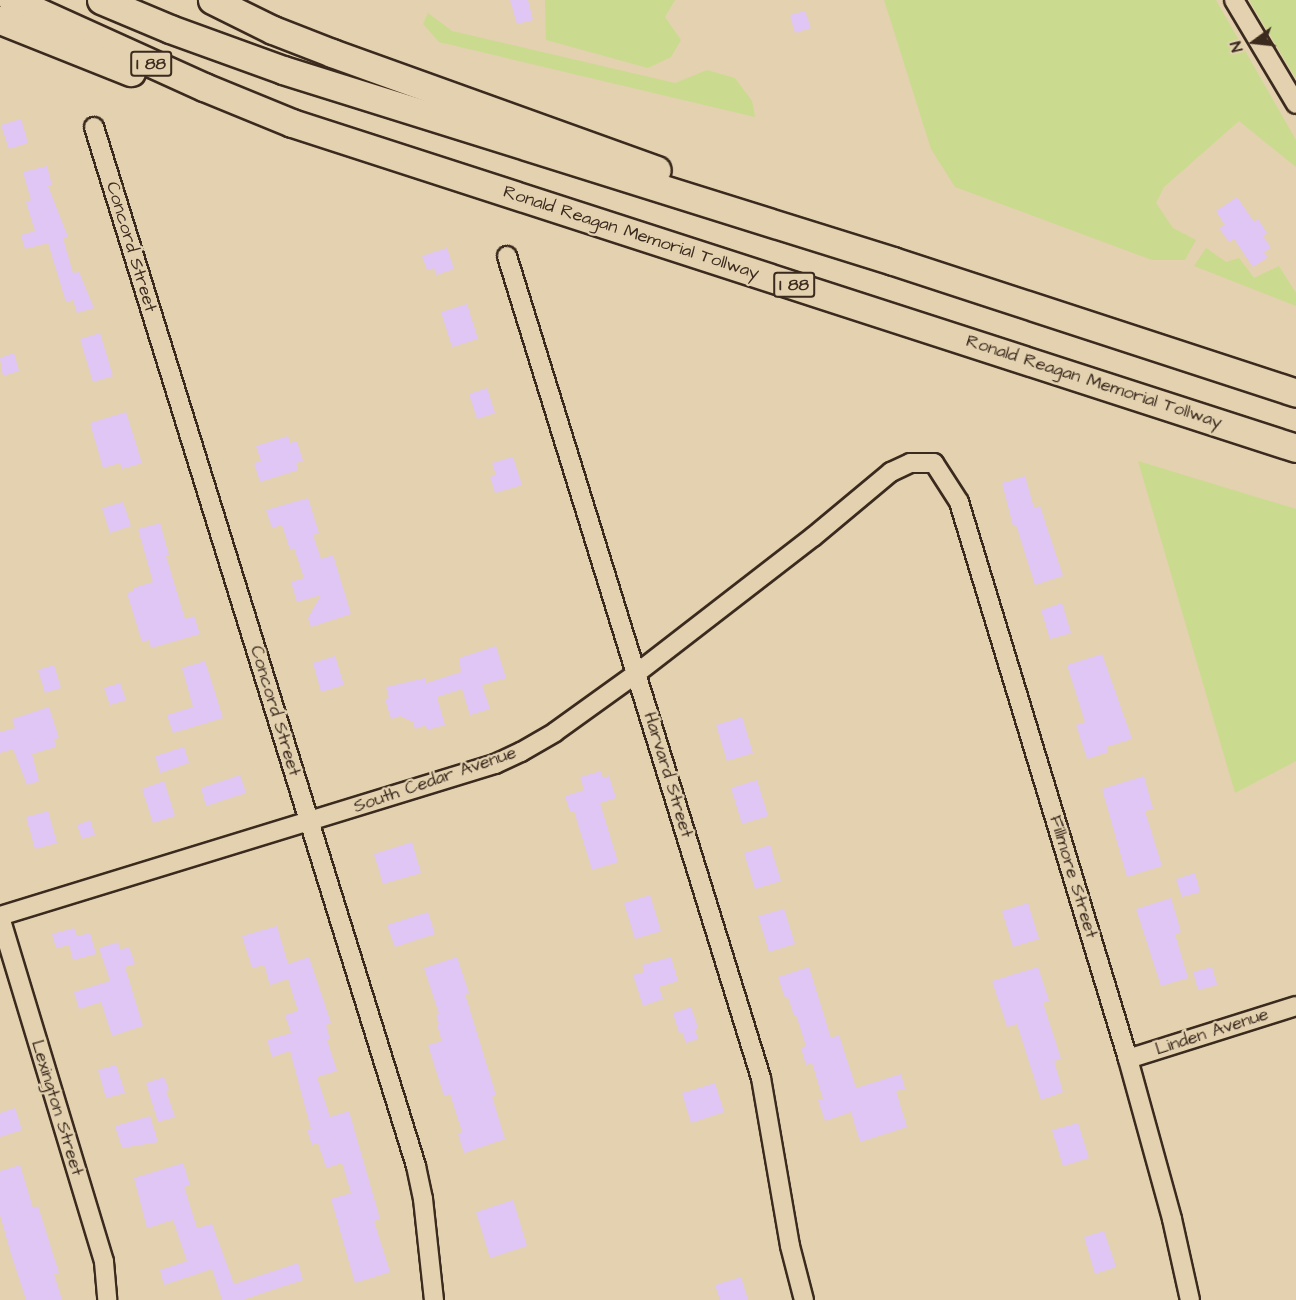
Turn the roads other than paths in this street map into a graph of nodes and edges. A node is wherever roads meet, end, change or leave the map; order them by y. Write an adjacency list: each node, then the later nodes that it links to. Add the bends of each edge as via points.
1 (12, 0): 7 (highway, Ronald Reagan Memorial Tollway / I 88)
2 (101, 0): 10 (highway, I 88, via 284,70)
3 (212, 0): 10 (highway, via 332,53 606,150)
4 (1234, 0): 6 (street)
5 (0, 20): 7 (highway, via 122,70)
6 (1296, 105)
7 (292, 123): 12 (highway, Ronald Reagan Memorial Tollway / I 88)
8 (94, 127): 15 (street, Concord Street)
9 (507, 256): 14 (street, Harvard Street)
10 (893, 261): 11 (highway, I 88)
11 (1296, 393)
12 (1296, 448)
13 (934, 463): 14 (street, South Cedar Avenue, via 910,464 891,472); 18 (street, Fillmore Street, via 959,502)
14 (637, 673): 15 (street, South Cedar Avenue, via 538,743 495,764); 21 (street, Harvard Street, via 761,1078 790,1246)
15 (310, 822): 16 (street, South Cedar Avenue); 20 (street, Concord Street, via 416,1166)
16 (0, 916): 19 (street, Lexington Street, via 104,1262)
17 (1296, 1006): 18 (street, Linden Avenue)
18 (1128, 1059): 22 (street, Fillmore Street)
19 (107, 1300)
20 (434, 1300)
21 (804, 1300)
22 (1190, 1300)

